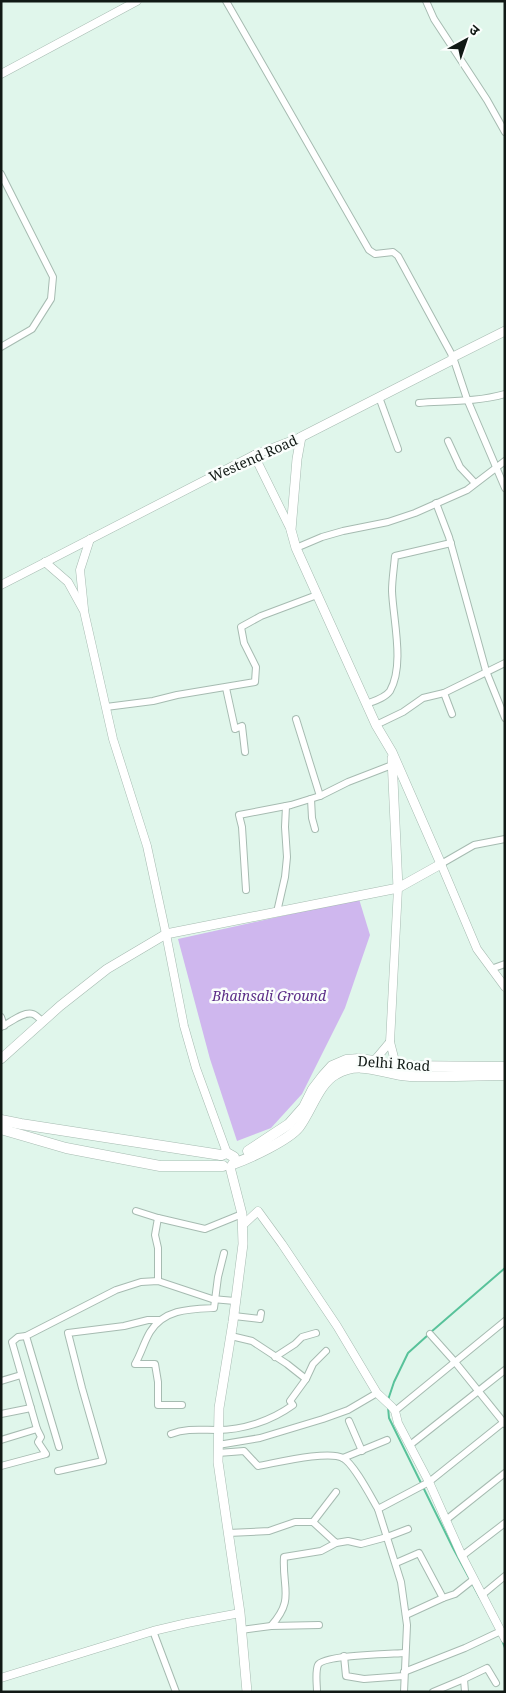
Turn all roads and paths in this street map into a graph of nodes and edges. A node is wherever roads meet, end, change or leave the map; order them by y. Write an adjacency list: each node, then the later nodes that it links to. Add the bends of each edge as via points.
1 (137, 1): 4 (street)
2 (226, 1): 9 (street, via 369,250 375,254 393,252 398,256)
3 (426, 1): 5 (street)
4 (1, 74)
5 (505, 132)
6 (1, 174): 8 (street, via 53,277 51,299 32,329)
7 (505, 331): 9 (main road, Westend Road)
8 (1, 347)
9 (453, 357): 11 (main road, Westend Road); 12 (street)
10 (505, 394): 12 (street)
11 (379, 397): 14 (main road, Westend Road); 16 (street)
12 (468, 399): 13 (street); 19 (street)
13 (418, 402)
14 (301, 437): 17 (street, Westend Road); 23 (main road)
15 (448, 441): 20 (street, via 460,467)
16 (398, 449)
17 (254, 455): 23 (street); 24 (street, Westend Road)
18 (505, 461): 19 (street)
19 (497, 467): 20 (street); 21 (street)
20 (475, 483): 22 (street, via 467,490)
21 (505, 488)
22 (436, 503): 25 (street); 26 (street, via 388,522 343,531)
23 (291, 530): 26 (main road)
24 (90, 539): 27 (street, Westend Road); 30 (street, via 80,570)
25 (451, 543): 32 (street); 35 (street, via 395,556 392,591 398,641 396,674 390,692)
26 (296, 548): 29 (main road)
27 (45, 562): 28 (street, Westend Road); 30 (street, via 68,582)
28 (1, 585)
29 (317, 594): 33 (street, via 261,616 241,628 244,643 256,667 256,682); 35 (main road)
30 (84, 611): 36 (street)
31 (505, 663): 32 (street)
32 (486, 671): 34 (street); 38 (street)
33 (226, 688): 36 (street); 41 (street, via 235,729 242,726)
34 (444, 693): 37 (street); 40 (street, via 424,698)
35 (366, 704): 40 (main road)
36 (106, 707): 53 (street, via 147,846)
37 (452, 714)
38 (505, 718)
39 (296, 719): 44 (street)
40 (376, 725): 42 (main road)
41 (246, 752)
42 (392, 752): 43 (main road); 49 (main road)
43 (392, 765): 44 (street); 50 (main road)
44 (320, 796): 45 (street)
45 (311, 798): 46 (street); 47 (street)
46 (286, 806): 51 (street, via 239,815); 52 (street, via 287,857)
47 (315, 829)
48 (505, 839): 49 (street, via 474,845)
49 (441, 864): 50 (main road); 55 (street, via 477,949)
50 (398, 888): 52 (main road); 60 (street)
51 (246, 890)
52 (277, 912): 53 (main road)
53 (166, 934): 58 (main road, via 107,969); 68 (street, via 184,1026)
54 (505, 964): 55 (street)
55 (491, 969): 56 (street)
56 (505, 987)
57 (1, 1017): 59 (street)
58 (43, 1022): 59 (street, via 29,1014); 61 (main road)
59 (2, 1026)
60 (390, 1042): 62 (street); 64 (street)
61 (1, 1059)
62 (373, 1064): 64 (main road); 68 (main road, via 348,1068 334,1075 292,1134 243,1160)
63 (505, 1067): 64 (main road, Delhi Road)
64 (396, 1070): 65 (main road, via 407,1076)
65 (505, 1075)
66 (1, 1120): 68 (main road)
67 (1, 1129): 68 (main road, via 66,1148 160,1166)
68 (228, 1160): 70 (main road)
69 (136, 1210): 71 (street)
70 (242, 1214): 71 (street, via 206,1229); 72 (main road)
71 (158, 1218): 74 (street, via 155,1235)
72 (243, 1225): 76 (main road); 93 (street, via 258,1211 337,1326)
73 (224, 1253): 75 (street)
74 (158, 1281): 75 (street); 83 (street, via 141,1282 116,1290)
75 (216, 1299): 76 (street); 79 (street, via 214,1308 174,1312)
76 (236, 1301): 78 (main road)
77 (261, 1313): 78 (street, via 260,1319)
78 (234, 1316): 84 (main road)
79 (159, 1320): 94 (street, via 135,1364 155,1364 158,1405); 111 (street, via 68,1333 103,1461)
80 (505, 1321): 87 (street)
81 (316, 1333): 86 (street, via 302,1337)
82 (430, 1334): 87 (street)
83 (26, 1336): 89 (street, via 12,1342); 106 (street)
84 (231, 1336): 86 (street, via 252,1341); 101 (main road)
85 (326, 1351): 90 (street, via 312,1364)
86 (276, 1357): 90 (street)
87 (455, 1362): 92 (street); 96 (street)
88 (505, 1370): 92 (street)
89 (21, 1375): 91 (street); 95 (street)
90 (306, 1379): 101 (street, via 290,1400 293,1405 281,1414 244,1427)
91 (1, 1381)
92 (478, 1390): 99 (street); 105 (street)
93 (380, 1396): 96 (street); 107 (street, via 323,1419)
94 (182, 1405)
95 (31, 1408): 97 (street); 100 (street)
96 (393, 1409): 105 (street)
97 (1, 1414)
98 (349, 1421): 108 (street)
99 (504, 1422): 113 (street)
100 (37, 1429): 103 (street); 110 (street, via 41,1437 38,1442 46,1454)
101 (218, 1430): 102 (street, via 180,1430); 107 (main road)
102 (171, 1434)
103 (1, 1440)
104 (387, 1440): 108 (street)
105 (410, 1445): 113 (street)
106 (59, 1447)
107 (218, 1449): 109 (street, via 244,1451 258,1466 330,1454); 120 (main road)
108 (362, 1451): 109 (street)
109 (344, 1458): 115 (street)
110 (1, 1466)
111 (58, 1472)
112 (505, 1473): 116 (street)
113 (429, 1482): 115 (street); 116 (street)
114 (336, 1492): 117 (street)
115 (378, 1510): 121 (street)
116 (446, 1520): 123 (street)
117 (313, 1522): 120 (street, via 295,1522 269,1531); 122 (street)
118 (505, 1523): 123 (street)
119 (408, 1528): 121 (street)
120 (228, 1533): 129 (main road)
121 (388, 1537): 122 (street, via 361,1544); 124 (street)
122 (336, 1543): 132 (street, via 321,1551 284,1558 287,1599 281,1615)
123 (462, 1556): 126 (street)
124 (396, 1563): 128 (street, via 419,1553); 130 (street)
125 (505, 1576): 127 (street)
126 (474, 1579): 127 (street); 128 (street, via 455,1594)
127 (482, 1595): 135 (street)
128 (443, 1598): 130 (street)
129 (240, 1613): 133 (main road); 134 (street)
130 (406, 1615): 137 (street)
131 (319, 1625): 132 (street)
132 (271, 1626): 133 (street)
133 (242, 1630): 144 (main road)
134 (153, 1631): 140 (street); 143 (street)
135 (498, 1632): 136 (street); 139 (street)
136 (505, 1639)
137 (405, 1652): 138 (street); 139 (street)
138 (344, 1656): 139 (street, via 346,1676 364,1679); 145 (street, via 318,1665)
139 (404, 1674): 146 (street)
140 (1, 1678)
141 (464, 1679): 142 (street, via 487,1668); 147 (street); 148 (street)
142 (496, 1684)
143 (176, 1692)
144 (247, 1692)
145 (317, 1692)
146 (404, 1692)
147 (433, 1692)
148 (466, 1692)

